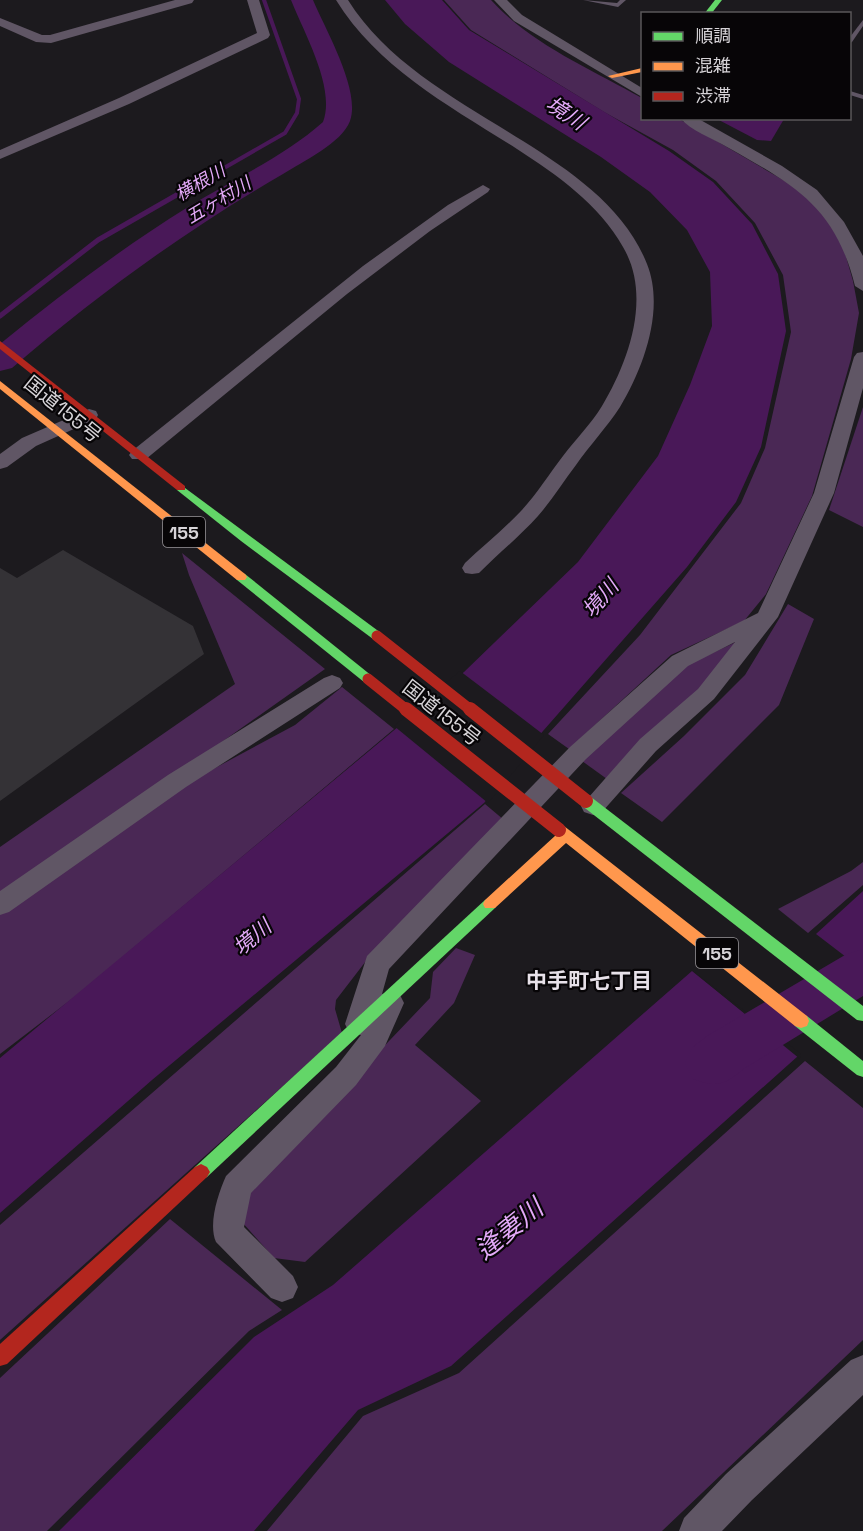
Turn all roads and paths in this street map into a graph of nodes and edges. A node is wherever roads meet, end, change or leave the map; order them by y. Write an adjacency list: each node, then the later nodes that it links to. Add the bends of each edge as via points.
1 (188, 0): 9 (street, via 51,39 39,39)
2 (253, 0): 16 (street, via 264,35)
3 (342, 0): 26 (street, via 359,28 391,56 593,198 633,250 646,289 640,341 615,400 531,512)
4 (501, 0): 13 (street, via 518,18)
5 (586, 0): 6 (lane, via 618,5)
6 (623, 0)
7 (719, 0): 8 (main road)
8 (709, 12)
9 (0, 22)
10 (863, 22): 11 (lane)
11 (851, 38)
12 (641, 70): 13 (main road)
13 (612, 76): 14 (street)
14 (641, 92)
15 (690, 120): 18 (street, via 812,193 836,222 856,258)
16 (0, 155)
17 (483, 189): 24 (street, via 411,237)
18 (863, 286)
19 (0, 344): 22 (main road, 国道155号 / 155)
20 (863, 357): 27 (street, via 824,493)
21 (0, 384): 23 (main road, 国道155号 / 155)
22 (89, 415): 23 (street); 24 (main road, 国道155号 / 155)
23 (57, 430): 25 (street, via 29,442); 30 (main road, 国道155号 / 155, bridge)
24 (139, 455): 29 (main road, 国道155号 / 155, bridge)
25 (0, 463)
26 (472, 568)
27 (767, 617): 29 (street, via 706,694 648,745); 34 (street, via 680,661 578,753 377,964)
28 (332, 683): 31 (street, via 177,781)
29 (593, 806): 33 (main road, 国道155号 / 155)
30 (564, 834): 32 (main road); 35 (main road, 国道155号 / 155)
31 (0, 905)
32 (393, 995): 34 (main road); 36 (street, via 375,1038 346,1076 237,1186 227,1232)
33 (863, 1015)
34 (358, 1027): 37 (main road)
35 (863, 1070)
36 (282, 1287)
37 (0, 1358)
38 (862, 1374): 39 (street)
39 (697, 1531)

